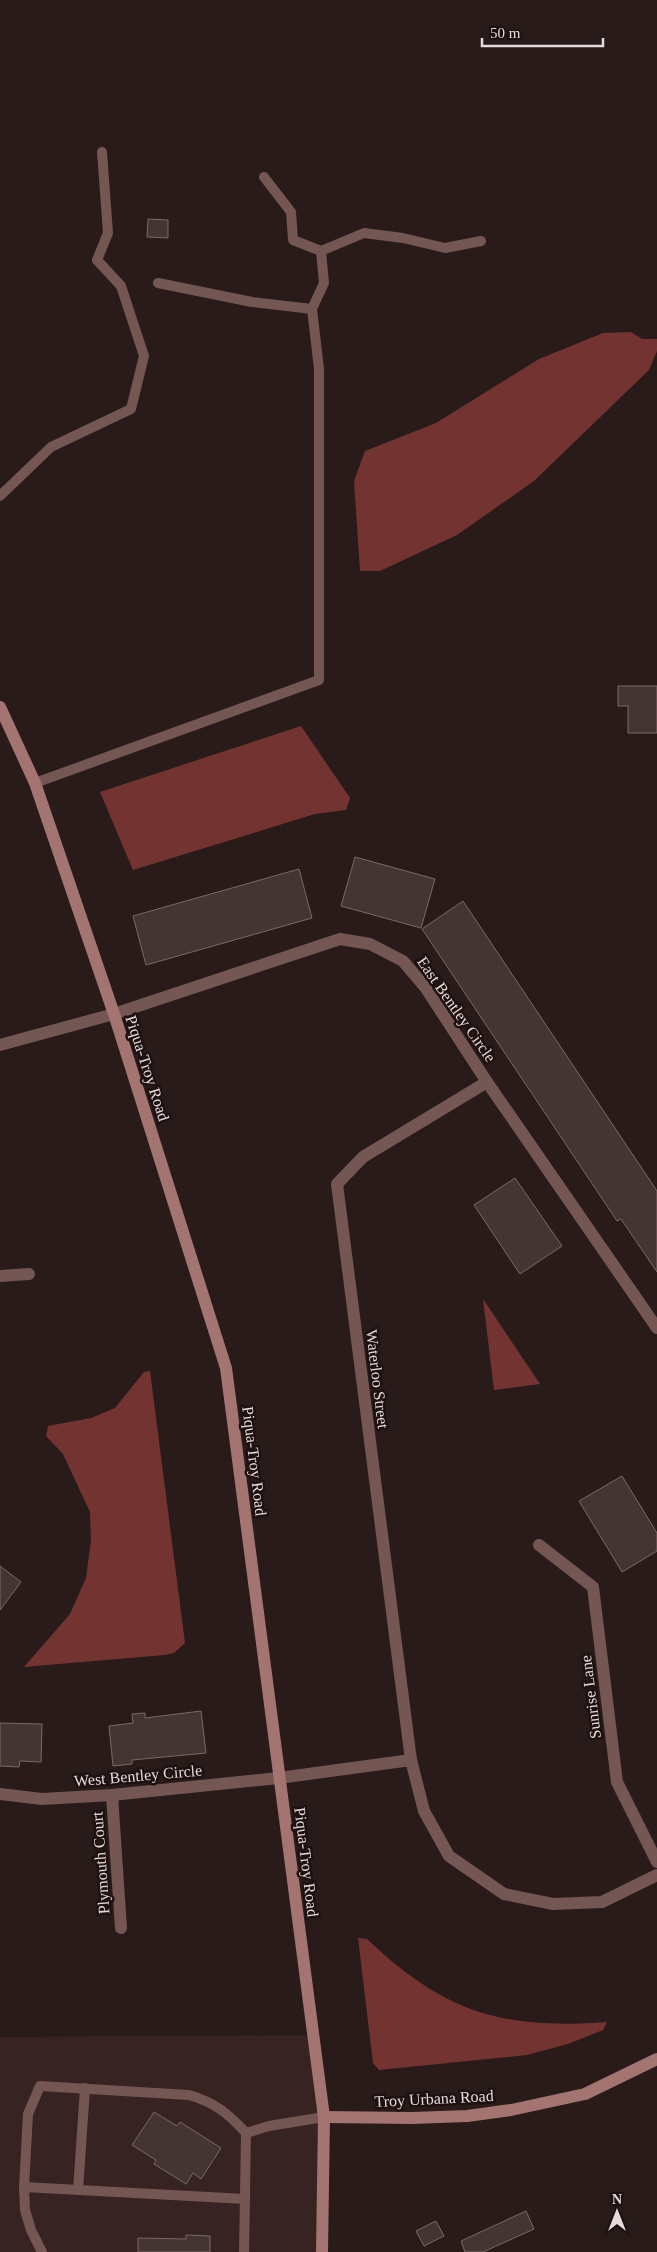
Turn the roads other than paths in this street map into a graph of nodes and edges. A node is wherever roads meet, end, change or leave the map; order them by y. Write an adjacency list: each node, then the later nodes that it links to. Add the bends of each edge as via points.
1 (102, 152): 7 (lane, via 108,233 96,260 121,286 144,356 131,409 51,447)
2 (264, 177): 4 (lane, via 291,212 293,240)
3 (481, 241): 4 (lane, via 445,248 364,233)
4 (320, 251): 6 (lane, via 324,283)
5 (158, 283): 6 (lane, via 252,302)
6 (312, 309): 9 (lane, via 319,368 319,680)
7 (0, 496)
8 (0, 707): 9 (street, Piqua-Troy Road)
9 (35, 783): 10 (street, Piqua-Troy Road)
10 (114, 1014): 11 (street); 12 (street, East Bentley Circle, via 340,939 370,944 403,961 425,987); 18 (street, Piqua-Troy Road, via 226,1368)
11 (0, 1045)
12 (487, 1082): 15 (street, East Bentley Circle); 17 (street, Waterloo Street, via 363,1157 337,1184)
13 (29, 1274): 14 (street)
14 (0, 1276)
15 (657, 1328)
16 (539, 1544): 21 (street, Sunrise Lane, via 593,1587 617,1782)
17 (411, 1760): 18 (street); 22 (street, via 424,1811 449,1856 504,1894 553,1904 602,1902)
18 (279, 1778): 20 (street, West Bentley Circle); 26 (street, Piqua-Troy Road)
19 (0, 1794): 20 (street, West Bentley Circle, via 42,1799)
20 (112, 1795): 23 (street, Plymouth Court)
21 (657, 1862)
22 (657, 1875)
23 (121, 1928)
24 (657, 2059): 26 (street, Troy Urbana Road, via 584,2094 511,2110 467,2116)
25 (85, 2088): 27 (lane, via 189,2095 206,2100 228,2113); 28 (lane, via 40,2086 28,2114); 29 (lane)
26 (324, 2117): 27 (lane); 33 (street, Piqua-Troy Road)
27 (246, 2133): 30 (lane)
28 (24, 2188): 29 (lane); 31 (lane, via 25,2210)
29 (78, 2190): 30 (lane)
30 (245, 2199): 32 (lane)
31 (42, 2252)
32 (244, 2252)
33 (322, 2252)

